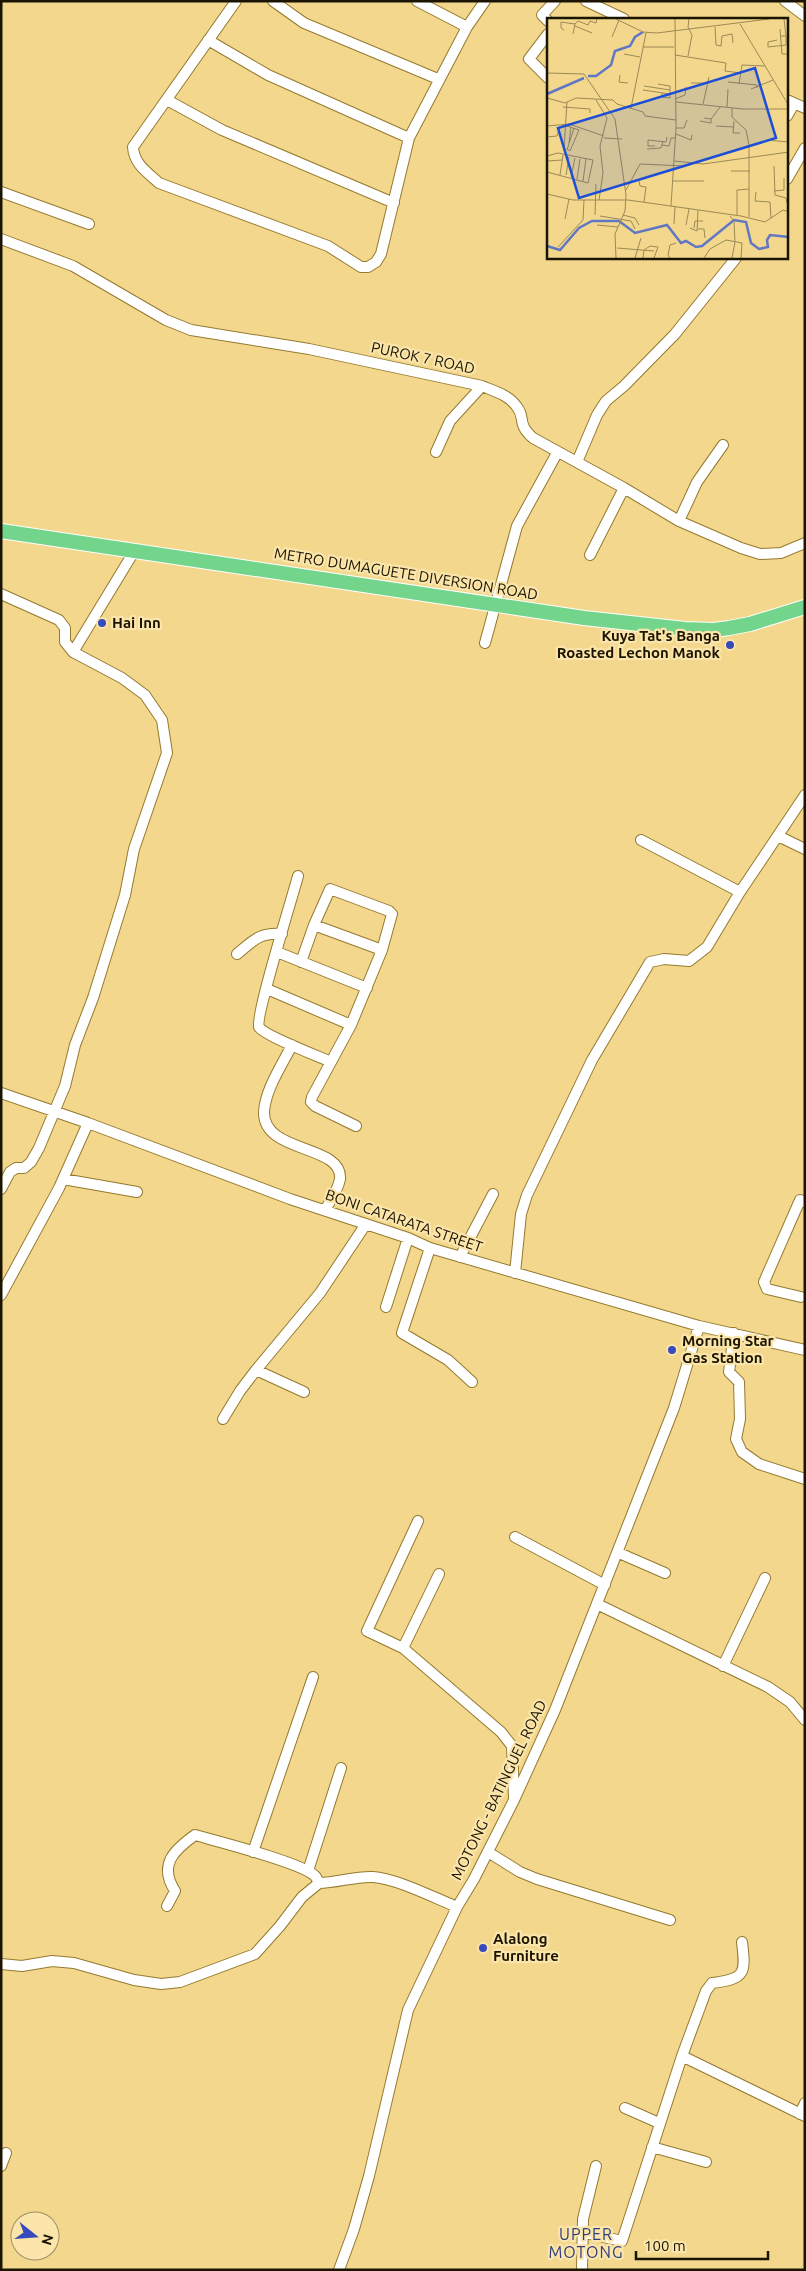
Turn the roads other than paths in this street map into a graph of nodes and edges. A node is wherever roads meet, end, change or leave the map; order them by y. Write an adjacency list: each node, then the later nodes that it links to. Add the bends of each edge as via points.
1 (236, 1): 13 (street)
2 (273, 1): 15 (street, via 304,23)
3 (417, 1): 11 (street)
4 (485, 1): 11 (street)
5 (555, 1): 10 (street, via 542,15)
6 (586, 1): 9 (street)
7 (785, 1): 8 (street)
8 (805, 16)
9 (622, 18)
10 (547, 20)
11 (467, 27): 15 (street)
12 (547, 35): 14 (street, via 530,59)
13 (208, 40): 16 (street); 19 (street, via 268,75)
14 (547, 77)
15 (438, 79): 19 (street)
16 (167, 100): 23 (street, via 222,130); 23 (street, via 133,147 141,167 159,183 328,246 361,268 376,262)
17 (791, 102): 18 (street)
18 (805, 108)
19 (409, 138): 23 (street)
20 (805, 148): 21 (street)
21 (788, 177)
22 (1, 192): 24 (street)
23 (394, 203)
24 (90, 224)
25 (1, 239): 27 (street, PUROK 7 ROAD, via 73,266 166,320 191,330 309,349)
26 (735, 259): 31 (street, via 675,334 606,401)
27 (482, 386): 29 (street, via 450,421); 30 (street, PUROK 7 ROAD, via 508,397 518,408 523,429)
28 (723, 445): 33 (street, via 697,482)
29 (436, 452)
30 (557, 453): 31 (street, PUROK 7 ROAD); 39 (street, via 517,526)
31 (577, 462): 32 (street, PUROK 7 ROAD)
32 (624, 488): 33 (street, PUROK 7 ROAD); 37 (street)
33 (679, 521): 35 (street, PUROK 7 ROAD, via 760,554 781,553)
34 (1, 531): 36 (highway, METRO DUMAGUETE DIVERSION ROAD)
35 (805, 543)
36 (135, 550): 39 (highway, METRO DUMAGUETE DIVERSION ROAD); 42 (street)
37 (590, 555)
38 (1, 594): 42 (street, via 59,620 65,628 65,642)
39 (496, 604): 40 (highway, METRO DUMAGUETE DIVERSION ROAD, via 632,624 714,630 750,624); 41 (street)
40 (805, 607)
41 (485, 643)
42 (73, 652): 61 (street, via 122,678 145,695 162,720 167,753 134,849 125,895 93,998)
43 (805, 796): 44 (street)
44 (778, 836): 46 (street); 48 (street)
45 (641, 840): 48 (street)
46 (805, 849)
47 (298, 876): 50 (street)
48 (740, 892): 74 (street, via 707,947 689,961 664,959 650,962 592,1060 527,1195 521,1214)
49 (314, 925): 51 (street); 51 (street, via 328,892 334,889 392,914); 54 (street)
50 (282, 934): 52 (street); 53 (street, via 260,936)
51 (382, 950): 55 (street)
52 (277, 952): 54 (street); 56 (street)
53 (237, 954)
54 (301, 962): 55 (street)
55 (367, 988): 57 (street)
56 (267, 989): 57 (street); 58 (street, via 260,1027)
57 (352, 1025): 59 (street)
58 (292, 1045): 59 (street); 69 (street, via 266,1099 264,1115 270,1130 283,1141 322,1155 335,1164 340,1176 338,1189)
59 (331, 1062): 63 (street, via 311,1102)
60 (1, 1093): 61 (street, BONI CATARATA STREET)
61 (54, 1112): 62 (street, BONI CATARATA STREET); 65 (street, via 30,1162 24,1168 10,1172)
62 (88, 1123): 64 (street); 69 (street, BONI CATARATA STREET)
63 (356, 1126)
64 (63, 1179): 66 (street); 75 (street)
65 (1, 1189)
66 (137, 1192)
67 (493, 1194): 73 (street)
68 (805, 1202): 76 (street, via 800,1200 764,1282 767,1289)
69 (325, 1210): 70 (street, BONI CATARATA STREET)
70 (366, 1224): 71 (street, BONI CATARATA STREET); 81 (street, via 320,1293)
71 (408, 1238): 72 (street, BONI CATARATA STREET); 77 (street)
72 (430, 1248): 73 (street, BONI CATARATA STREET); 82 (street, via 402,1334 448,1360)
73 (460, 1257): 74 (street, BONI CATARATA STREET)
74 (515, 1273): 78 (street, BONI CATARATA STREET)
75 (1, 1295)
76 (804, 1296)
77 (386, 1307)
78 (699, 1326): 79 (street, BONI CATARATA STREET); 88 (street, MOTONG - BATINGUEL ROAD, via 674,1408)
79 (734, 1333): 80 (street, BONI CATARATA STREET); 85 (street, via 729,1372 738,1382 740,1419 736,1440 742,1452 759,1464)
80 (805, 1350)
81 (256, 1370): 83 (street); 84 (street)
82 (472, 1382)
83 (304, 1392)
84 (223, 1419)
85 (805, 1479)
86 (418, 1521): 94 (street, via 367,1631)
87 (515, 1537): 92 (street)
88 (619, 1552): 89 (street); 92 (street, MOTONG - BATINGUEL ROAD)
89 (665, 1573)
90 (439, 1574): 94 (street)
91 (765, 1578): 95 (street)
92 (605, 1585): 93 (street, MOTONG - BATINGUEL ROAD)
93 (597, 1604): 95 (street); 99 (street, MOTONG - BATINGUEL ROAD, via 555,1710)
94 (403, 1648): 99 (street, via 501,1732 512,1746)
95 (723, 1666): 97 (street, via 781,1695)
96 (312, 1677): 100 (street)
97 (805, 1720)
98 (341, 1768): 102 (street)
99 (514, 1800): 101 (street, MOTONG - BATINGUEL ROAD)
100 (253, 1852): 102 (street); 104 (street, via 195,1834 179,1846 167,1867 167,1879 175,1891)
101 (488, 1852): 105 (street, MOTONG - BATINGUEL ROAD); 106 (street, via 537,1879)
102 (308, 1871): 103 (street)
103 (319, 1883): 105 (street, via 375,1877); 108 (street, via 302,1897 255,1954 180,1982 161,1984 134,1980 74,1963)
104 (167, 1906)
105 (457, 1907): 120 (street, MOTONG - BATINGUEL ROAD, via 408,2010 354,2229)
106 (670, 1920)
107 (742, 1942): 109 (street, via 744,1967 741,1973 735,1980 708,1986)
108 (1, 1964)
109 (682, 2056): 112 (street); 113 (street)
110 (805, 2103): 112 (street)
111 (625, 2108): 113 (street)
112 (803, 2115)
113 (660, 2123): 114 (street)
114 (652, 2147): 116 (street); 119 (street, via 622,2241)
115 (6, 2153): 117 (street)
116 (706, 2162)
117 (1, 2166)
118 (596, 2166): 119 (street)
119 (582, 2232): 121 (street)
120 (339, 2270)
121 (582, 2270)

